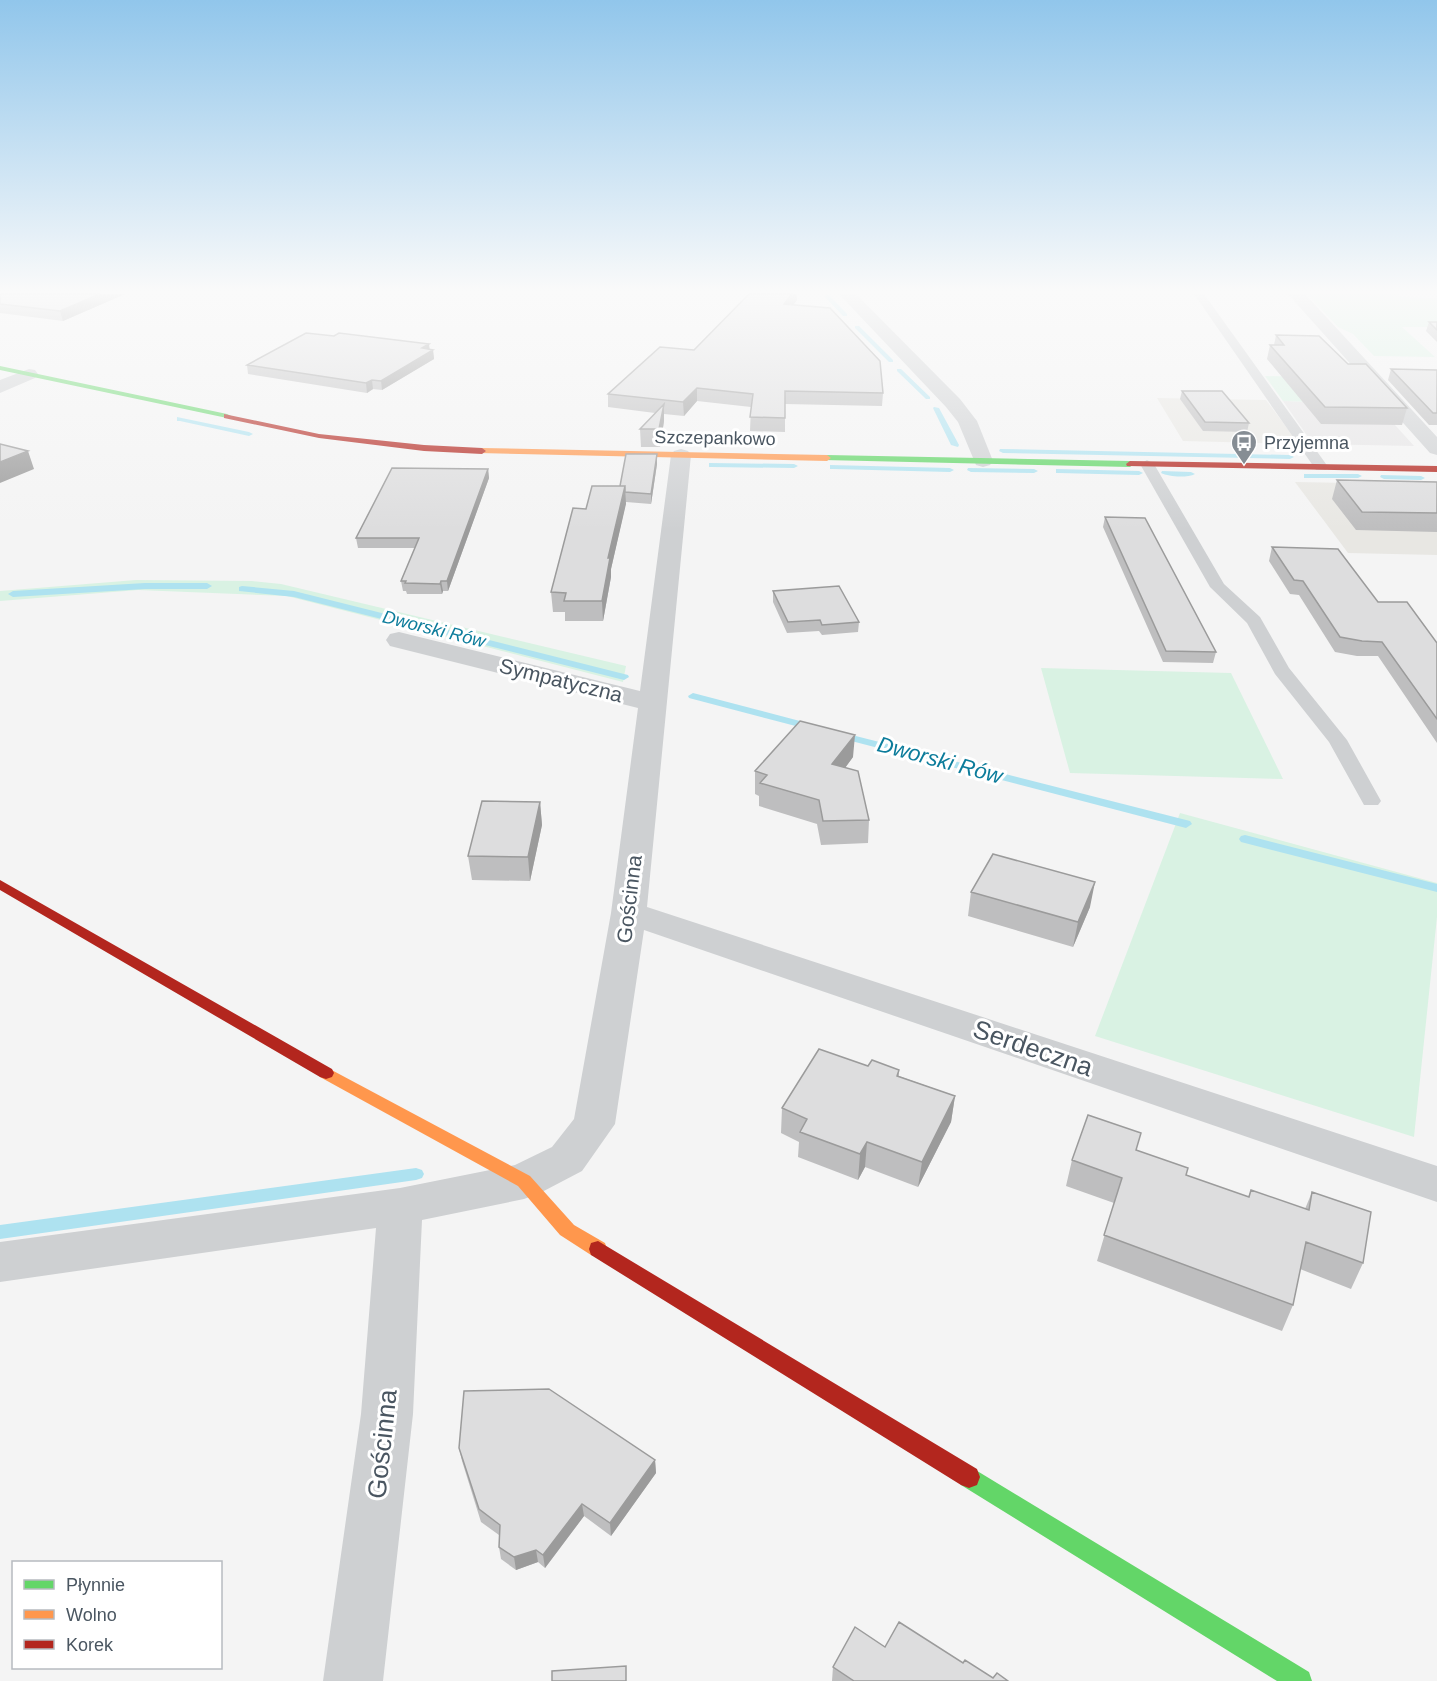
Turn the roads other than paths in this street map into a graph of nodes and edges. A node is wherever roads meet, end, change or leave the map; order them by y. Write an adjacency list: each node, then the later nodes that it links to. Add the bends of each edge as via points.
1 (21, 372): 5 (street, Szczepankowo)
2 (923, 372): 9 (street, via 967,421)
3 (1254, 372): 11 (lane)
4 (1369, 372): 7 (street)
5 (29, 374): 6 (street); 8 (street, Szczepankowo, via 266,426 371,443 470,451)
6 (0, 387)
7 (1437, 449)
8 (681, 455): 9 (street, Szczepankowo); 14 (street, Gościnna)
9 (982, 461): 10 (street, Szczepankowo)
10 (1147, 464): 11 (street, Szczepankowo); 15 (lane, via 1218,587 1254,621 1281,670 1338,740)
11 (1321, 467): 12 (street, Szczepankowo)
12 (1437, 469)
13 (399, 640): 14 (street, Sympatyczna)
14 (652, 703): 17 (street, Gościnna)
15 (1371, 801)
16 (0, 884): 18 (street, via 266,1040)
17 (629, 913): 18 (street, Gościnna, via 594,1124 567,1159); 19 (street, Serdeczna)
18 (524, 1181): 20 (street, Gościnna); 23 (street, via 567,1230)
19 (1437, 1184)
20 (400, 1206): 21 (street, Gościnna); 22 (street, Gościnna, via 387,1414)
21 (0, 1262)
22 (353, 1681)
23 (1300, 1681)

